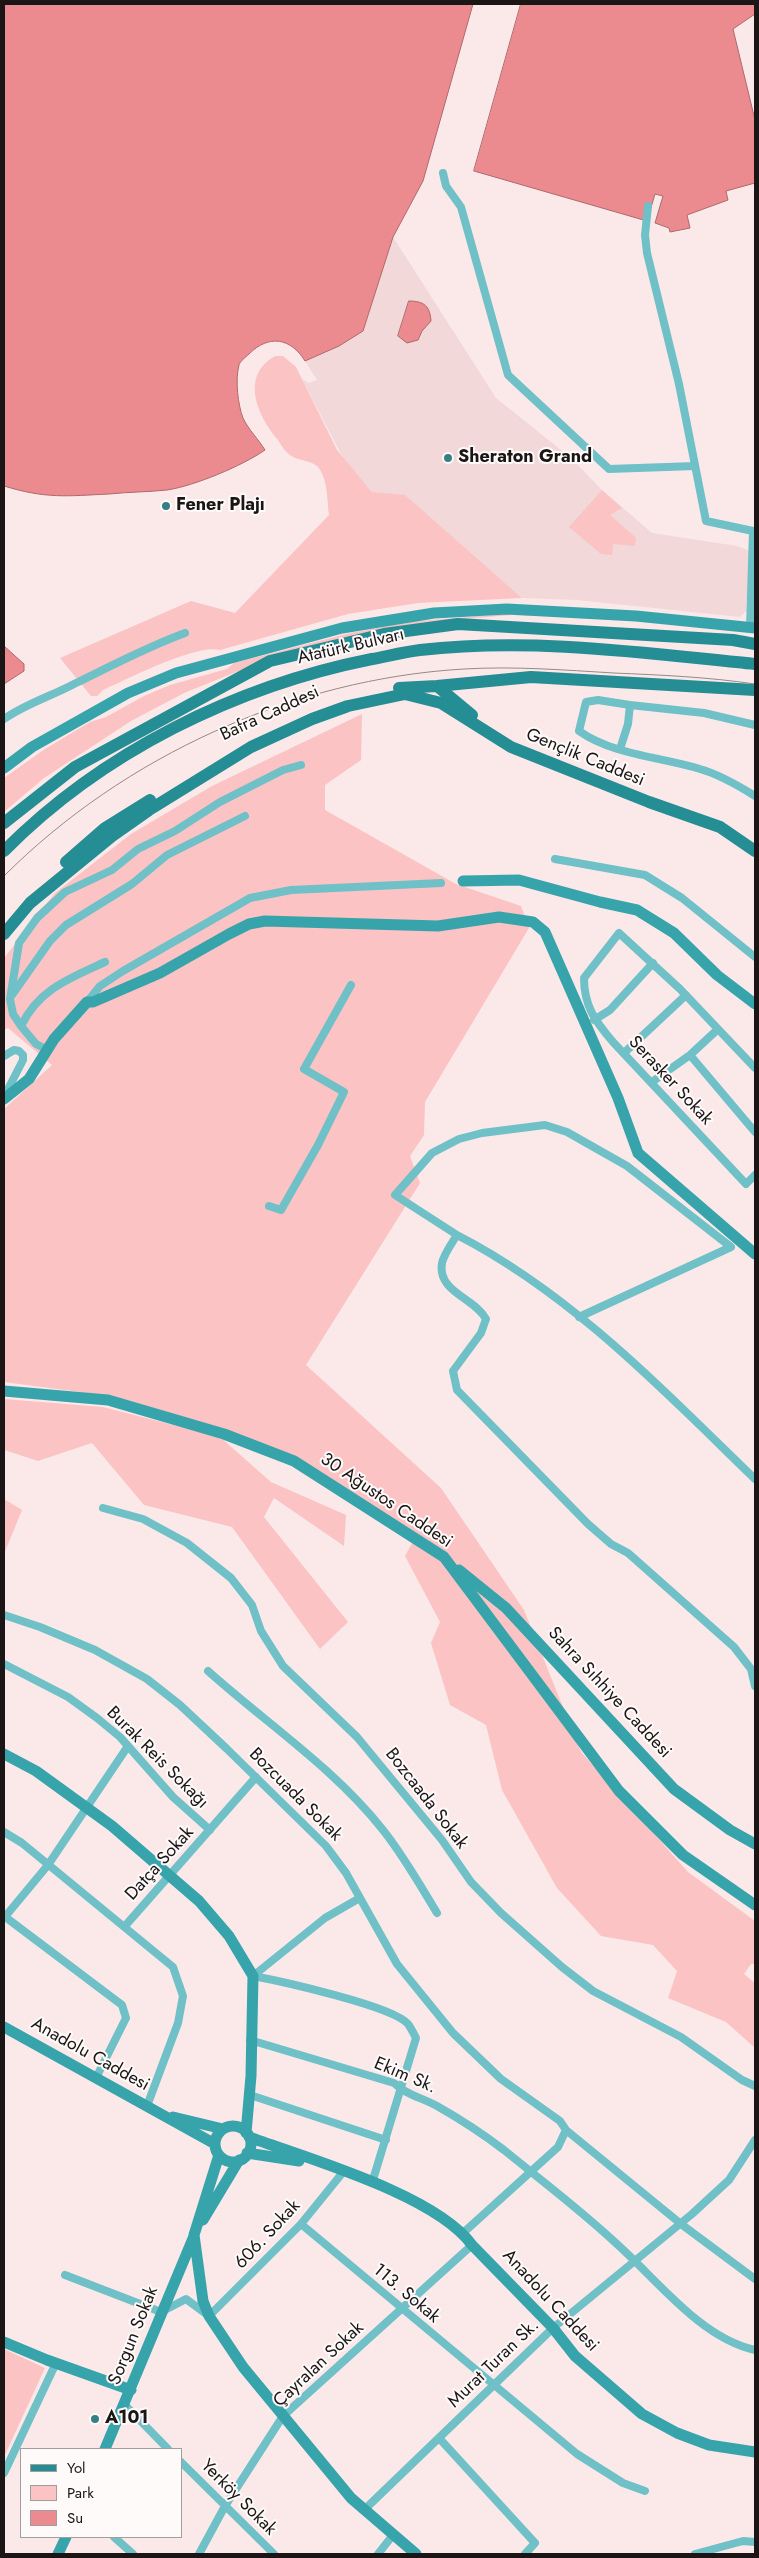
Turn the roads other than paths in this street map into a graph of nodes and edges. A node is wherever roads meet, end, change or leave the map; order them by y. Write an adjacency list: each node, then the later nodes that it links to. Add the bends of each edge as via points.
1 (443, 173): 3 (street, via 446,186 461,207 508,375 609,469)
2 (648, 206): 3 (street, via 647,253)
3 (695, 466): 4 (street, via 706,521)
4 (754, 531): 5 (street)
5 (753, 627): 17 (street, via 507,609 434,612 342,628 176,673 144,686 32,748)
6 (185, 633): 13 (street, via 144,648 76,684 24,705)
7 (755, 644): 20 (main road, Atatürk Bulvarı, via 733,640 458,624 384,634 346,643 270,662 75,768)
8 (755, 664): 22 (main road, Atatürk Bulvarı, via 619,651 507,646 419,650 347,664 282,682 206,712 159,737 78,788)
9 (437, 686): 10 (main road, Bafra Caddesi, via 531,676); 21 (main road, Gençlik Caddesi, via 477,719 517,745 721,821); 27 (main road, Bafra Caddesi, via 387,689 311,711 226,752 105,828 26,896)
10 (755, 690)
11 (405, 694): 23 (main road, Gençlik Caddesi, via 441,702 511,747 649,802 720,826); 28 (main road, Bafra Caddesi, via 368,700 312,719 251,747 149,810 73,866 30,903)
12 (630, 705): 14 (street, via 704,713); 15 (street); 15 (street, via 598,700 586,702 579,731 593,741)
13 (4, 719)
14 (755, 725)
15 (620, 749): 18 (street, via 702,769)
16 (301, 765): 34 (street, via 283,770 220,802 175,831 138,849 112,870 85,881 50,903 20,943)
17 (4, 768)
18 (755, 796)
19 (245, 816): 34 (street, via 168,855 132,884 66,925 36,960)
20 (4, 823)
21 (755, 843)
22 (4, 851)
23 (755, 851)
24 (555, 858): 29 (street, via 645,876 682,898)
25 (463, 881): 36 (street, via 519,880 637,910 674,933 717,975)
26 (440, 883): 35 (street, via 291,890 250,898 123,971 100,986)
27 (4, 921)
28 (4, 934)
29 (755, 957)
30 (105, 962): 38 (street, via 65,979 29,1009)
31 (653, 963): 33 (street); 37 (street, via 610,1010); 37 (street, Serasker Sokak, via 619,933 584,978 587,1005)
32 (351, 985): 49 (street, via 304,1069 344,1092 281,1210)
33 (686, 995): 39 (street); 41 (street)
34 (10, 999): 38 (street, via 13,1014)
35 (87, 1002): 40 (street); 51 (street, via 160,973 229,934 265,921 438,926 499,917 533,922 545,932 618,1098 638,1153)
36 (755, 1004)
37 (594, 1020): 41 (street, Serasker Sokak)
38 (21, 1026): 40 (street, via 36,1044)
39 (717, 1030): 42 (street); 44 (street)
40 (48, 1050): 46 (street, via 29,1079)
41 (624, 1053): 45 (street, Serasker Sokak)
42 (690, 1055): 45 (street); 47 (street)
43 (4, 1056): 46 (street, via 14,1050 23,1055)
44 (755, 1068)
45 (652, 1082): 48 (street, Serasker Sokak, via 746,1184)
46 (4, 1098)
47 (755, 1132)
48 (755, 1175)
49 (269, 1206)
50 (457, 1235): 52 (street, via 485,1250); 52 (street, via 395,1196 432,1153 459,1139 545,1125 567,1132 627,1166 731,1247); 60 (street, via 442,1263 443,1277 447,1285 482,1312 486,1319 481,1333 453,1371 457,1390 588,1524 611,1544 628,1553 734,1647 751,1669)
51 (755, 1254)
52 (579, 1317): 54 (street, via 634,1364)
53 (4, 1391): 56 (street, 30 Ağustos Caddesi, via 108,1400 259,1447 294,1461)
54 (755, 1479)
55 (103, 1508): 79 (street, Bozcaada Sokak, via 143,1519 187,1543 232,1578 252,1606 261,1631 283,1666 357,1737 442,1840 471,1882 501,1913 593,1990 681,2037)
56 (444, 1557): 67 (street, Sahra Sıhhiye Caddesi, via 506,1608 674,1789); 71 (street, 30 Ağustos Caddesi, via 619,1791 683,1855)
57 (4, 1615): 63 (street, Bozcuada Sokak, via 95,1650 147,1678)
58 (4, 1664): 61 (street, Burak Reis Sokağı, via 68,1697)
59 (208, 1671): 72 (street, via 310,1755 351,1794 384,1830)
60 (755, 1686)
61 (128, 1746): 64 (street); 65 (street, Burak Reis Sokağı, via 173,1797)
62 (4, 1754): 64 (street, via 36,1770)
63 (256, 1777): 65 (street, Datça Sokak); 70 (street, Bozcuada Sokak, via 326,1846 346,1873)
64 (87, 1807): 68 (street); 69 (street)
65 (210, 1830): 69 (street, Datça Sokak)
66 (4, 1832): 68 (street)
67 (755, 1844)
68 (48, 1865): 73 (street); 74 (street)
69 (169, 1876): 74 (street, Datça Sokak); 75 (street, via 199,1901 229,1936)
70 (358, 1899): 75 (street, via 325,1918); 85 (street, Bozcuada Sokak, via 396,1964 452,2033 500,2079 560,2121)
71 (755, 1904)
72 (437, 1913)
73 (4, 1917): 78 (street, via 122,2005 126,2018)
74 (125, 1926): 82 (street, via 173,1967 183,1996 178,2023)
75 (253, 1976): 77 (street); 80 (street, via 306,1986 394,2015 408,2023 416,2038)
76 (4, 2028): 78 (street, Anadolu Caddesi)
77 (250, 2040): 80 (street, Ekim Sk., via 394,2083); 81 (street)
78 (96, 2078): 82 (street, Anadolu Caddesi)
79 (755, 2086)
80 (400, 2089): 87 (street); 93 (street, Ekim Sk., via 436,2105 486,2136)
81 (249, 2098): 84 (street); 86 (street); 87 (street)
82 (147, 2106): 83 (street, Anadolu Caddesi)
83 (158, 2113): 84 (street); 89 (street)
84 (228, 2128): 86 (street); 89 (street, via 218,2133)
85 (566, 2130): 93 (street, via 558,2147); 96 (street, Bozcuada Sokak)
86 (248, 2135): 90 (street); 91 (street)
87 (386, 2140): 94 (street)
88 (755, 2140): 96 (street, Murat Turan Sk., via 729,2180)
89 (217, 2150): 90 (street, via 228,2161); 98 (street)
90 (243, 2157): 91 (street); 98 (street)
91 (323, 2164): 92 (street, Anadolu Caddesi)
92 (344, 2171): 94 (street, Anadolu Caddesi); 95 (street, 606. Sokak)
93 (532, 2173): 97 (street); 100 (street, Ekim Sk.)
94 (372, 2183): 97 (street, Anadolu Caddesi, via 432,2210)
95 (301, 2224): 103 (street, 113. Sokak); 105 (street, 606. Sokak)
96 (681, 2224): 100 (street, Murat Turan Sk.); 102 (street, Bozcuada Sokak)
97 (464, 2234): 99 (street, Anadolu Caddesi)
98 (194, 2235): 104 (street, Sorgun Sokak); 105 (street, via 202,2301)
99 (472, 2245): 103 (street, Çayralan Sokak); 106 (street, Anadolu Caddesi)
100 (634, 2260): 106 (street, Murat Turan Sk.); 108 (street, Ekim Sk., via 711,2331)
101 (65, 2275): 104 (street)
102 (755, 2279)
103 (401, 2309): 110 (street, 113. Sokak); 113 (street, Çayralan Sokak)
104 (161, 2312): 105 (street, via 186,2299); 111 (street, Sorgun Sokak)
105 (209, 2316): 113 (street, via 243,2367)
106 (553, 2328): 110 (street, Murat Turan Sk.); 117 (street, Anadolu Caddesi, via 575,2356 642,2414 677,2433 709,2445)
107 (4, 2342): 109 (street)
108 (755, 2350)
109 (56, 2363): 111 (street); 119 (street)
110 (493, 2386): 114 (street, Murat Turan Sk.); 120 (street, 113. Sokak, via 578,2454 622,2482)
111 (131, 2390): 112 (street, Sorgun Sokak)
112 (125, 2406): 115 (street, Sorgun Sokak); 116 (street)
113 (283, 2416): 121 (street, Çayralan Sokak); 122 (street)
114 (439, 2438): 122 (street, Murat Turan Sk.); 133 (street, via 534,2543)
115 (105, 2448)
116 (167, 2448)
117 (755, 2452)
118 (182, 2463): 121 (street, Yerköy Sokak)
119 (4, 2473)
120 (645, 2491)
121 (225, 2506): 129 (street, Çayralan Sokak); 130 (street, Yerköy Sokak)
122 (364, 2510): 123 (street)
123 (393, 2535): 131 (street); 132 (street)
124 (66, 2538): 127 (street)
125 (115, 2538): 128 (street)
126 (755, 2542): 134 (street, via 743,2541)
127 (58, 2554)
128 (133, 2554)
129 (199, 2554)
130 (274, 2554)
131 (378, 2554)
132 (416, 2554)
133 (525, 2554)
134 (695, 2554)

